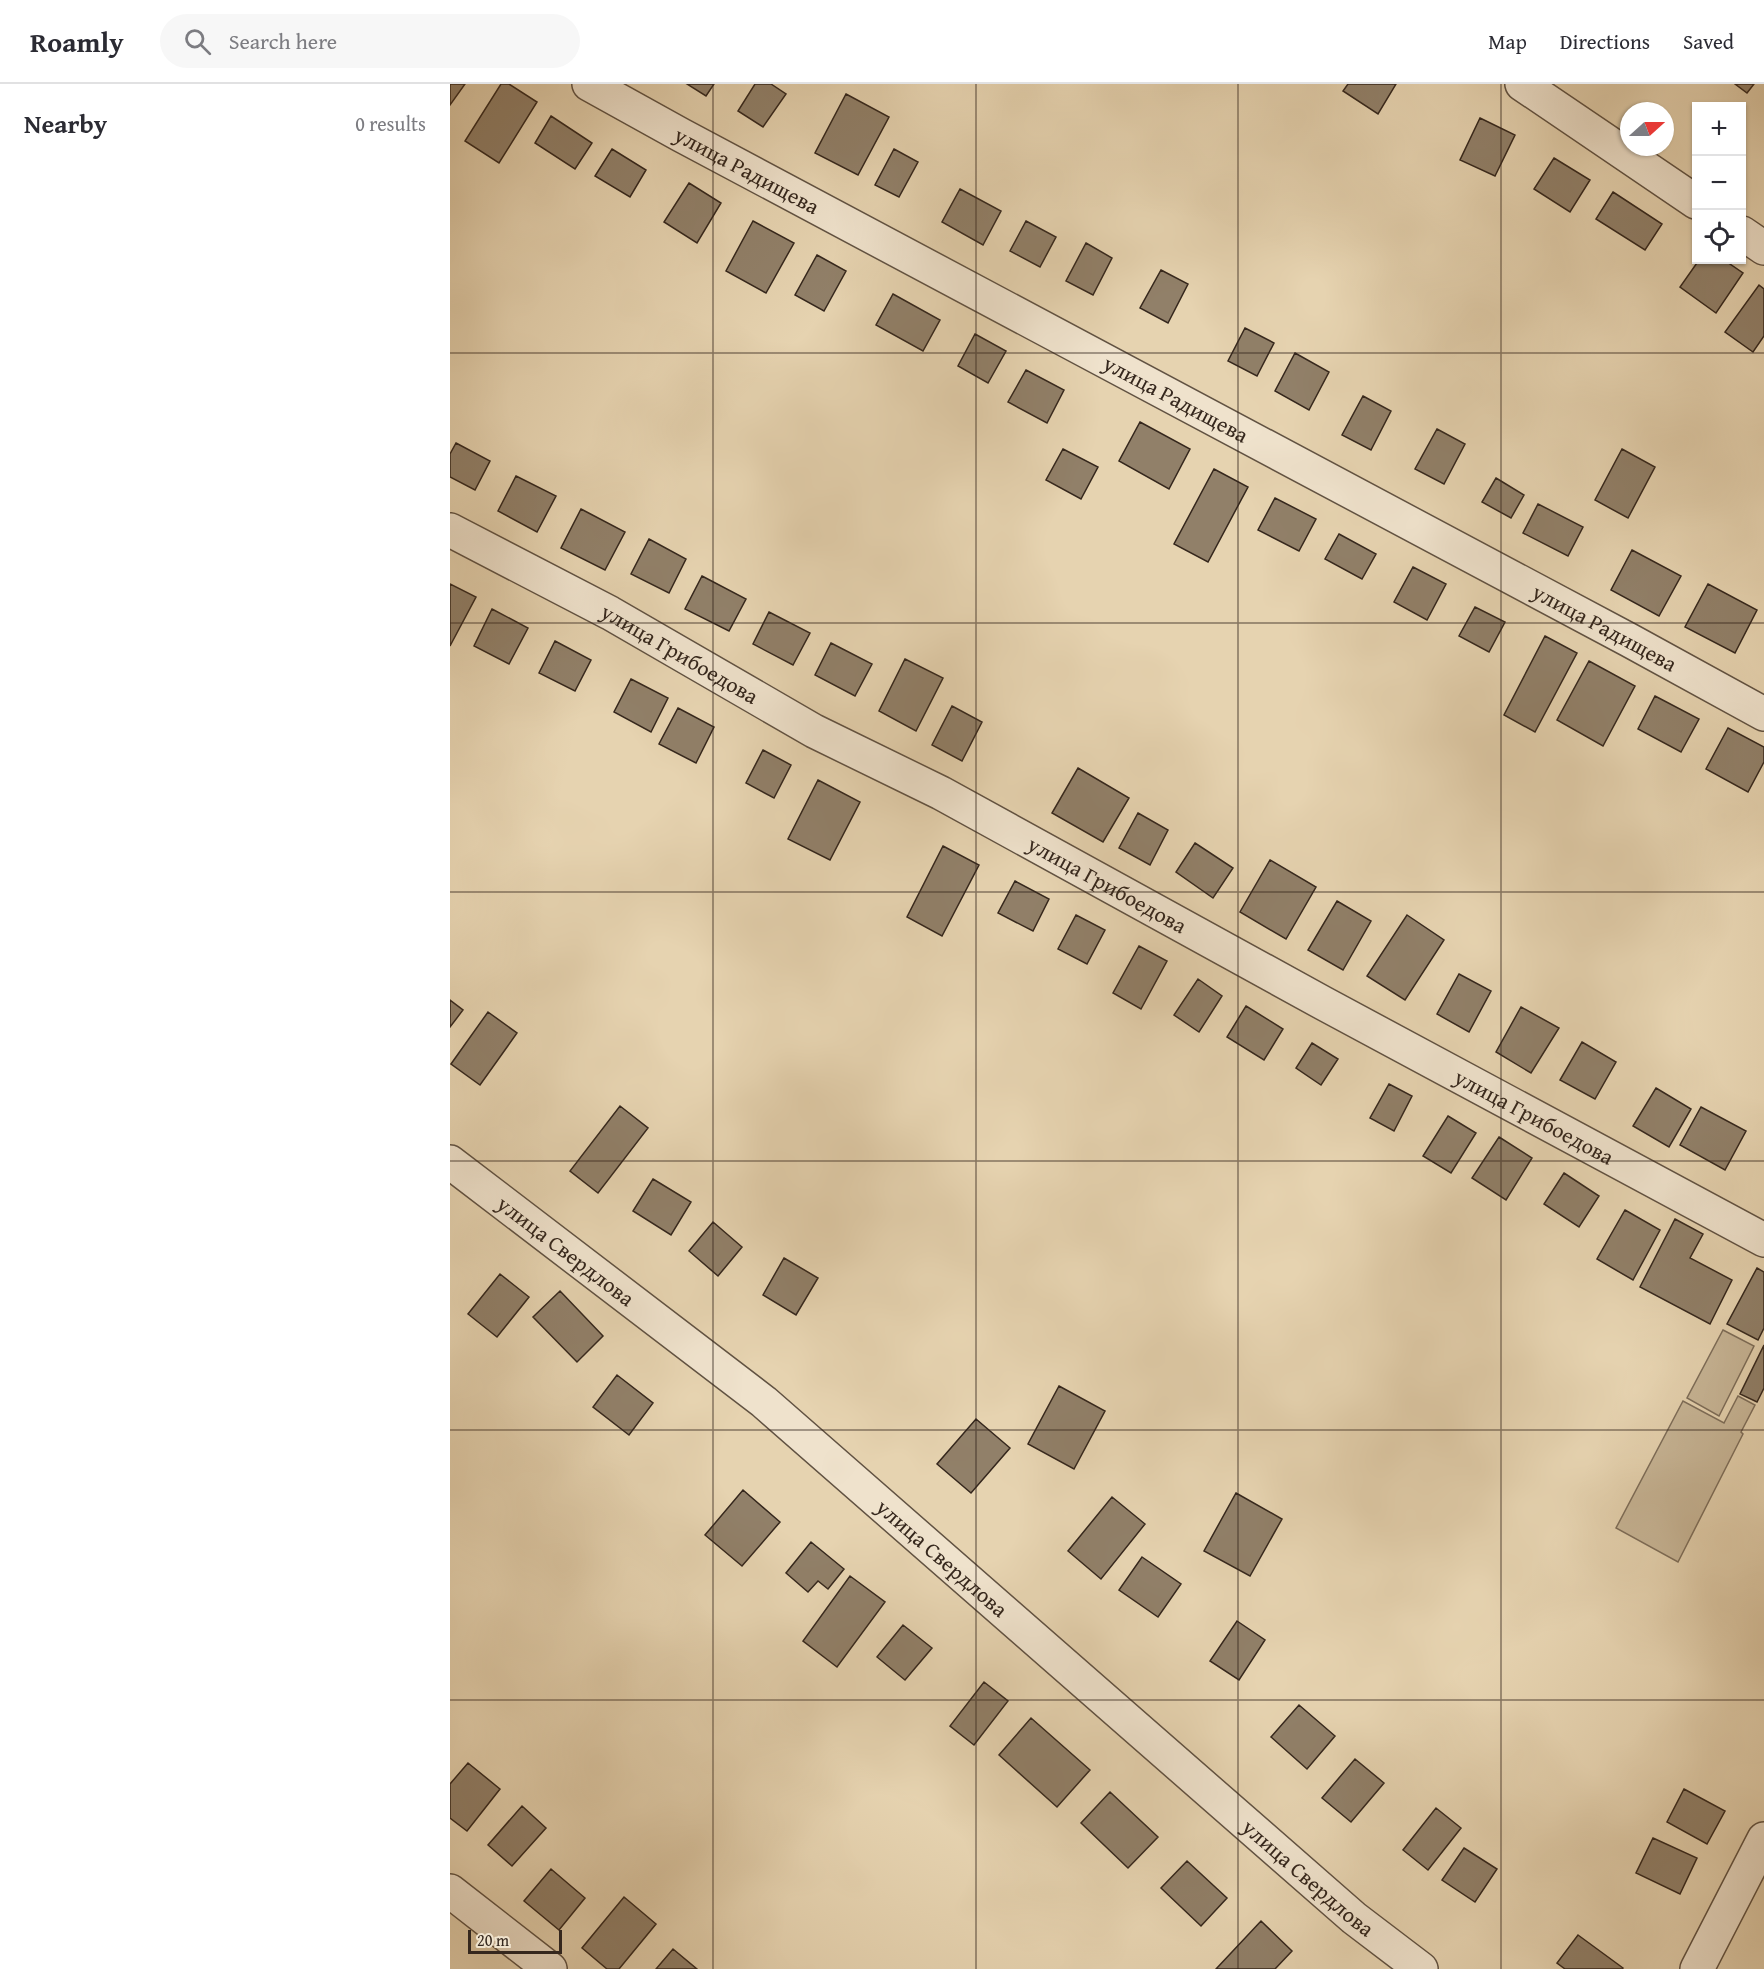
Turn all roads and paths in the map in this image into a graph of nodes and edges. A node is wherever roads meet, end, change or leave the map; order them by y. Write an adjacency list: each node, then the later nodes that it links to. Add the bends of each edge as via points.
1 (589, 84): 7 (street, улица Радищева)
2 (1522, 84): 3 (street)
3 (1692, 199)
4 (1746, 236): 5 (street)
5 (1764, 248)
6 (450, 530): 9 (street, улица Грибоедова, via 610,613 814,731 941,793)
7 (1764, 714)
8 (450, 1162): 13 (street, улица Свердлова, via 765,1402 1354,1918)
9 (1764, 1240)
10 (1764, 1839): 14 (street)
11 (450, 1891): 12 (street)
12 (550, 1969)
13 (1421, 1969)
14 (1697, 1969)

